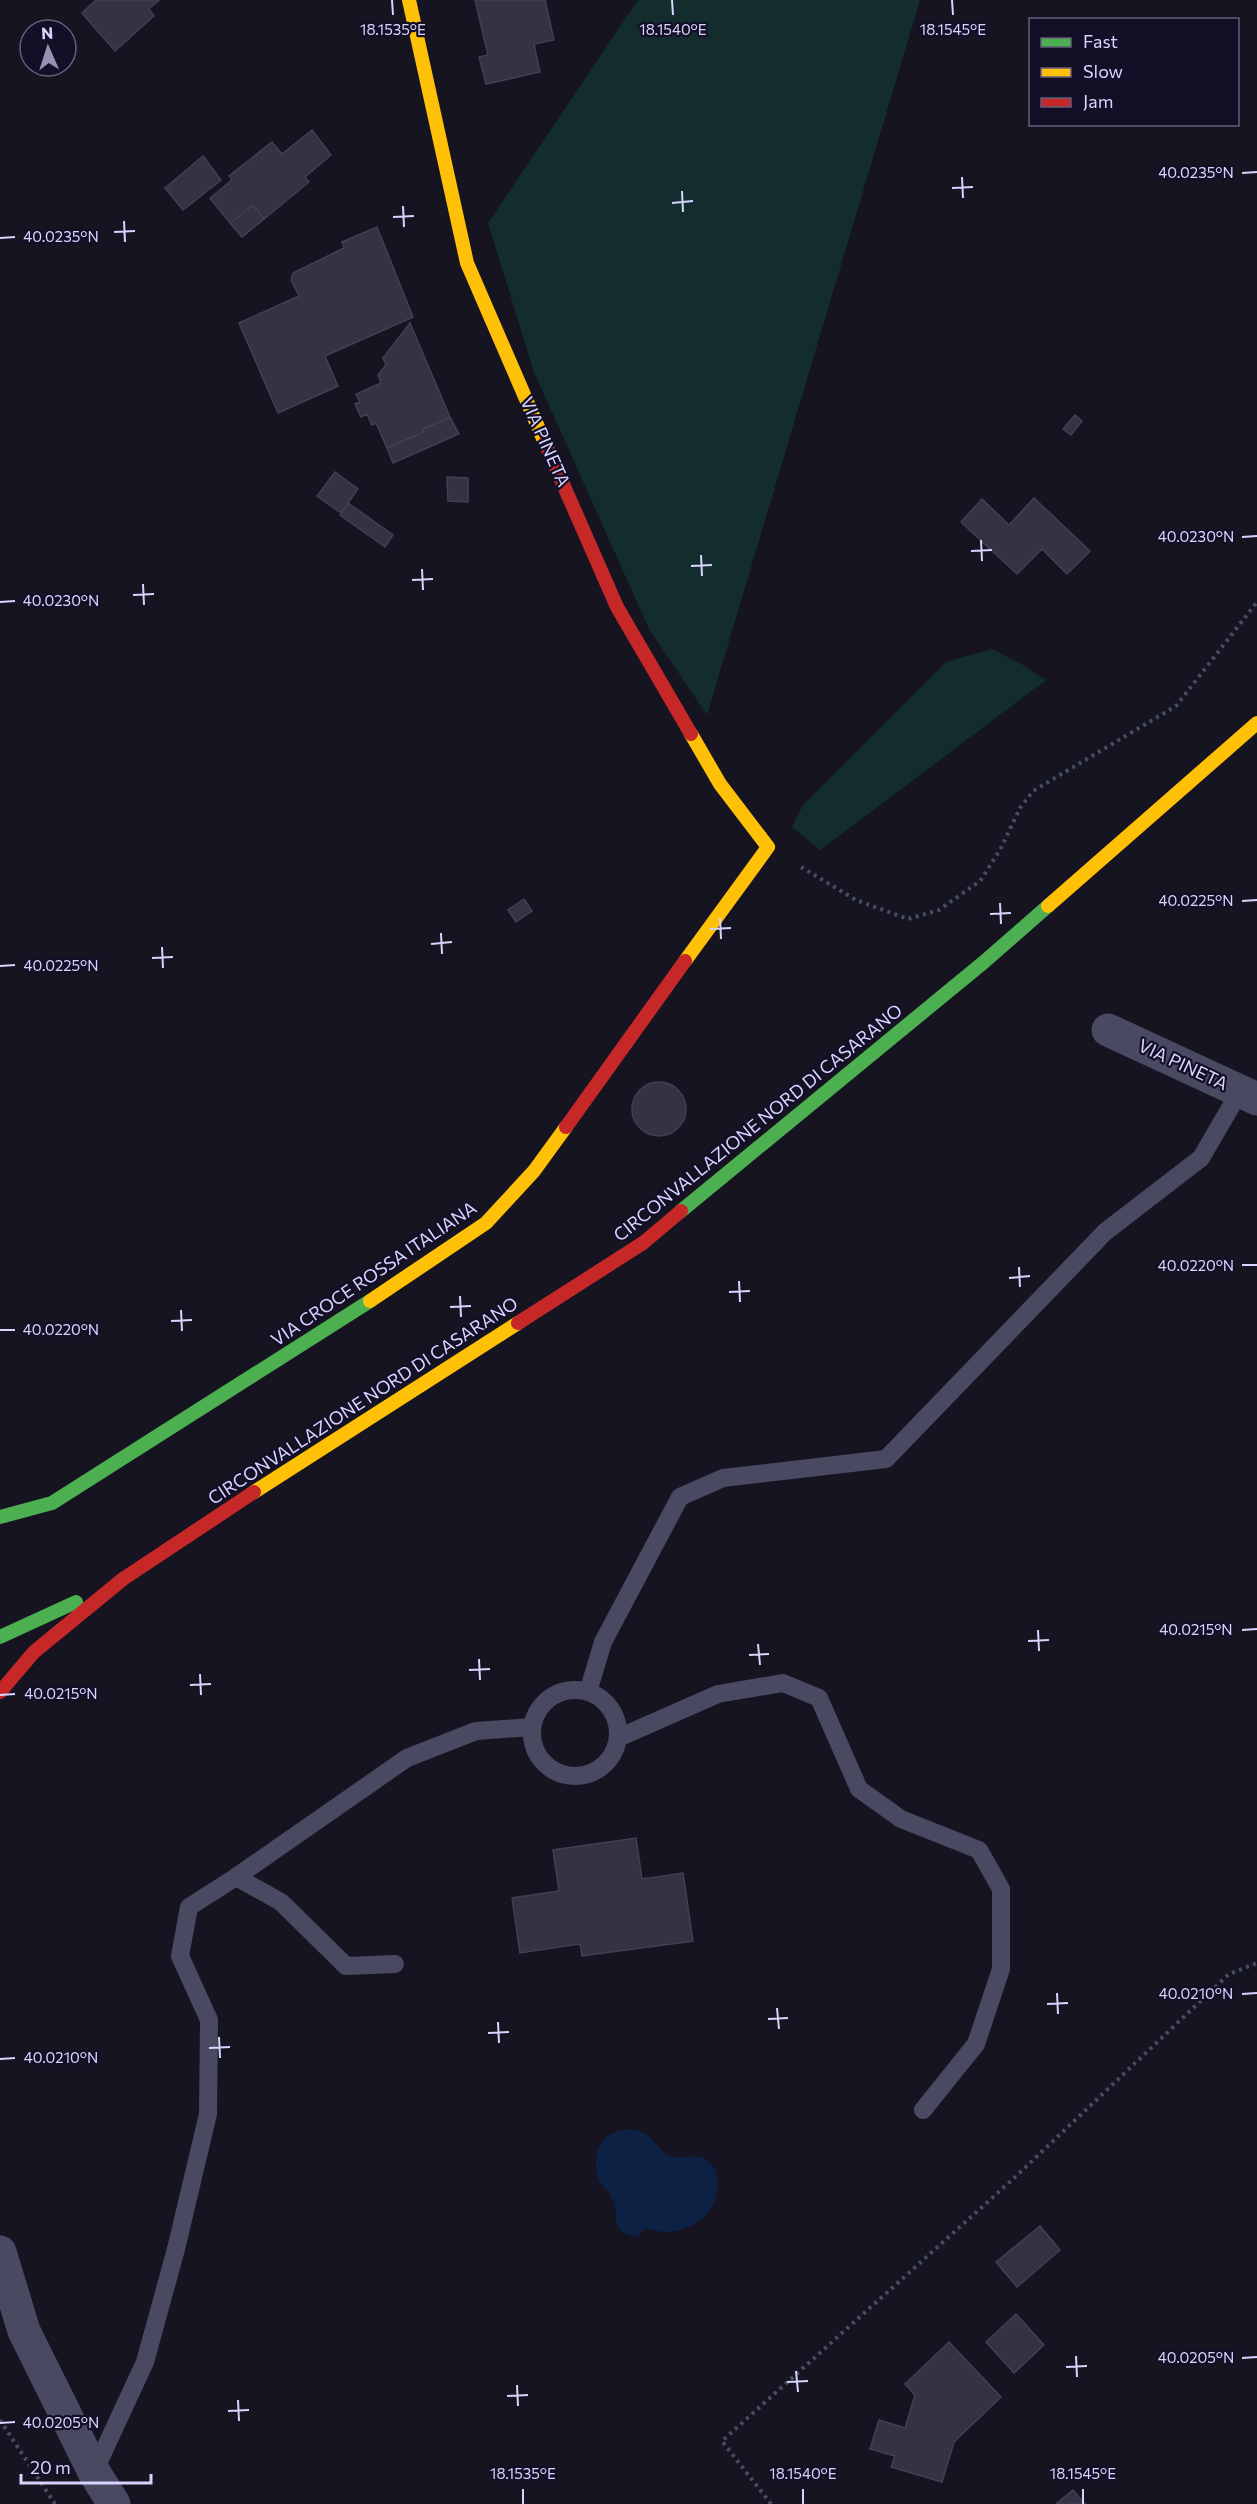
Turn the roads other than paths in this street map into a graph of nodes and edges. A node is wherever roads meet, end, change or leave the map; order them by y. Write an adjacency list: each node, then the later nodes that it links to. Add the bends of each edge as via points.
1 (409, 0): 3 (street, VIA PINETA, via 467,263 617,608 720,784)
2 (1257, 723): 7 (street, CIRCONVALLAZIONE NORD DI CASARANO, via 984,962 643,1243)
3 (768, 847): 6 (street, VIA CROCE ROSSA ITALIANA, via 534,1171 486,1223 311,1340 52,1503)
4 (1108, 1030): 5 (street, VIA PINETA)
5 (1248, 1095): 10 (lane, via 1201,1158 1105,1232 886,1459 723,1478 680,1497 603,1642)
6 (0, 1517)
7 (123, 1579): 8 (street, CIRCONVALLAZIONE NORD DI CASARANO); 9 (street, CIRCONVALLAZIONE NORD DI CASARANO, via 34,1652)
8 (0, 1637)
9 (0, 1692)
10 (588, 1692): 11 (lane, via 573,1689 545,1701); 12 (lane, via 612,1709 618,1723)
11 (532, 1727): 12 (lane, via 537,1754 551,1768 569,1776 596,1770 615,1751); 13 (lane, via 476,1731 407,1758)
12 (618, 1738): 15 (lane, via 718,1694 783,1683 819,1698 859,1789 901,1819 979,1850 1001,1889 1001,1969 976,2044)
13 (236, 1877): 14 (lane, via 281,1902 346,1966); 17 (lane, via 189,1907 180,1956 208,2020 208,2114 145,2362)
14 (395, 1964)
15 (923, 2110)
16 (0, 2252): 17 (street, via 24,2331)
17 (94, 2472): 18 (street)
18 (114, 2504)

